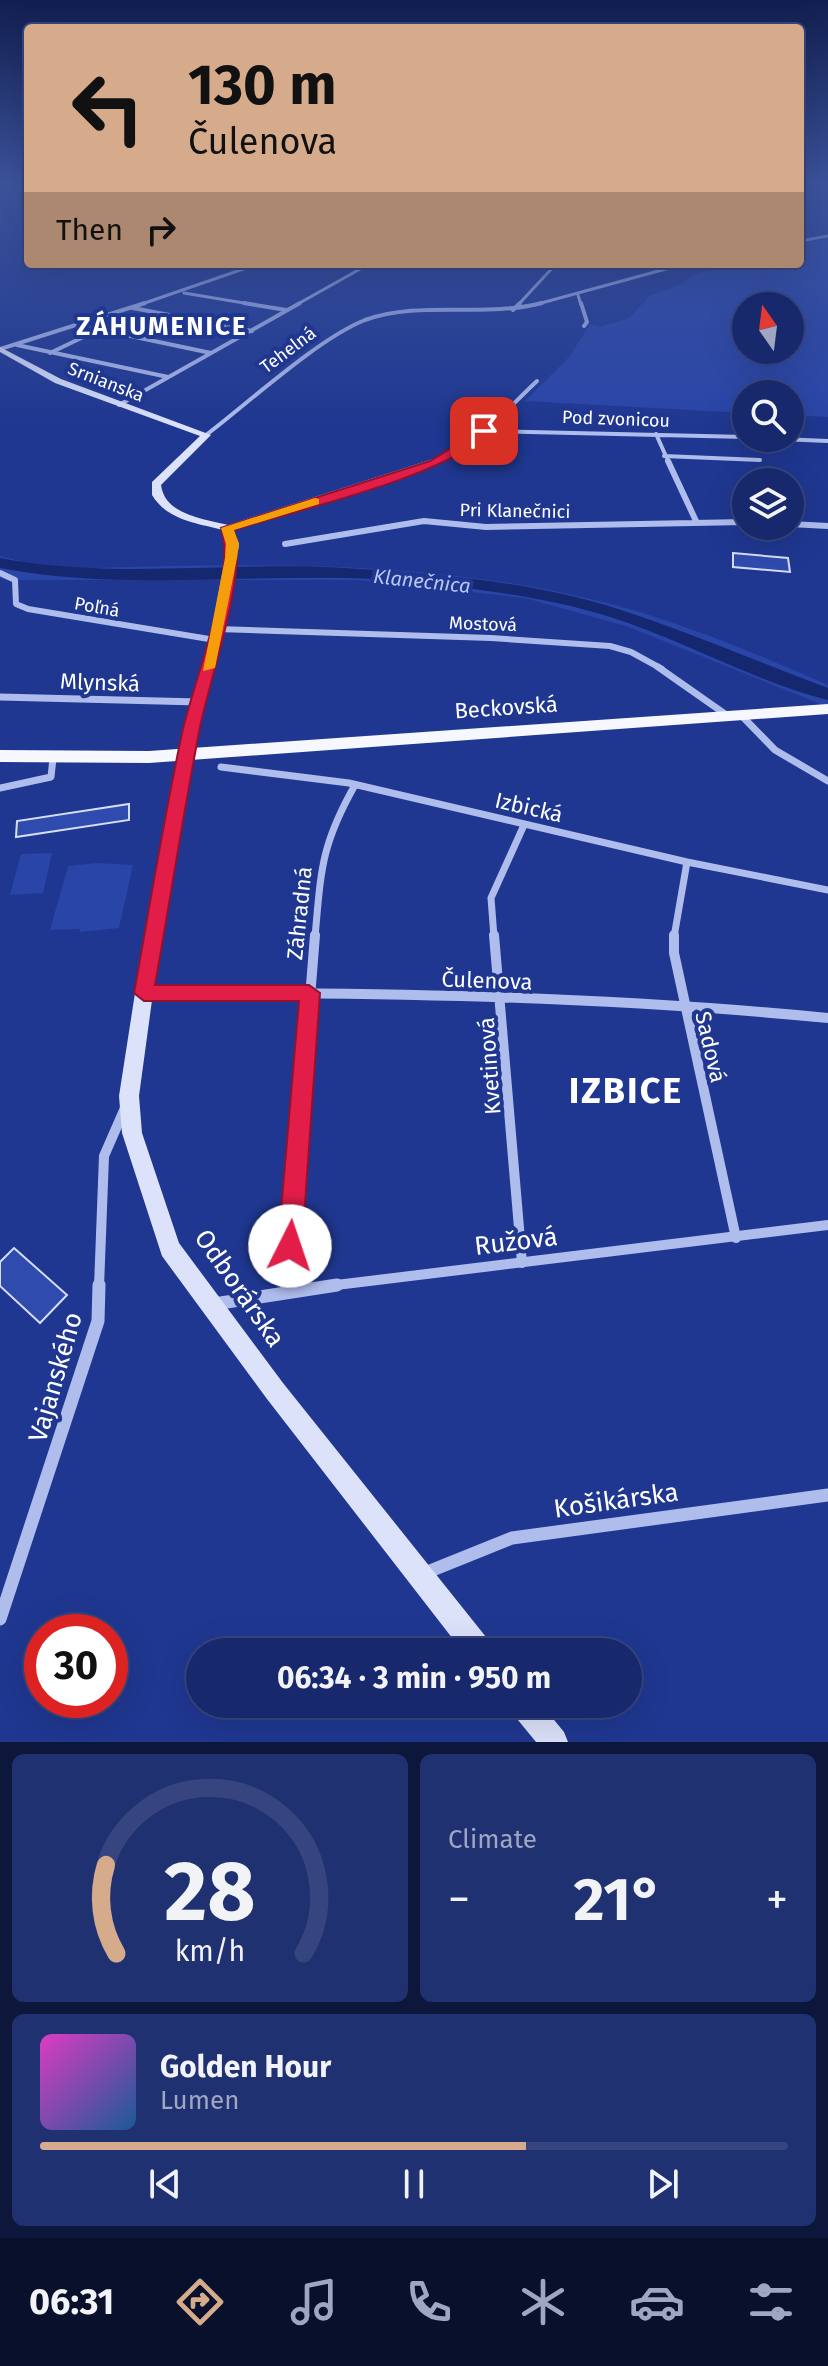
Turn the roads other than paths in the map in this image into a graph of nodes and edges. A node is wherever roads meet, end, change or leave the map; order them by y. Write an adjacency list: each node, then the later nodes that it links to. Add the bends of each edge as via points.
1 (247, 268): 5 (street)
2 (362, 268): 8 (street)
3 (552, 268): 9 (street)
4 (670, 268): 6 (street, Tehelná)
5 (180, 293): 7 (street); 8 (street)
6 (578, 295): 9 (street, Tehelná); 11 (street)
7 (132, 308): 10 (street); 13 (street)
8 (286, 310): 13 (street)
9 (513, 310): 23 (street, Tehelná, via 409,313 366,320 329,341)
10 (77, 325): 12 (street); 14 (street)
11 (584, 326)
12 (99, 330): 16 (street); 17 (street)
13 (252, 331): 17 (street)
14 (14, 344): 15 (street); 16 (street)
15 (0, 349): 20 (street, Srnianska, via 39,372)
16 (50, 353): 18 (street)
17 (211, 353): 18 (street)
18 (169, 378): 20 (street)
19 (537, 381): 21 (street)
20 (119, 405): 23 (street, Srnianska)
21 (484, 431): 22 (street, Pod zvonicou); 33 (street, via 434,464)
22 (656, 434): 24 (street, Pod zvonicou); 27 (street)
23 (206, 435): 33 (street, Tehelná, via 156,484 155,495 160,504 183,515)
24 (732, 437)
25 (804, 440): 26 (street)
26 (828, 441)
27 (664, 456): 28 (street); 29 (street)
28 (760, 460)
29 (696, 521): 30 (street, Pri Klanečnici); 34 (street, Pri Klanečnici, via 486,527 416,521)
30 (732, 522)
31 (804, 525): 32 (street)
32 (828, 526)
33 (228, 528): 36 (street, Odborárska, via 233,544)
34 (285, 544)
35 (0, 573): 36 (street, Poľná, via 15,580 16,604 28,609)
36 (216, 634): 38 (street, Odborárska); 40 (street, Mostová, via 491,638 610,646 671,674)
37 (0, 697): 38 (street, Mlynská)
38 (199, 702): 41 (street, Odborárska)
39 (828, 709): 40 (main road, Beckovská)
40 (734, 716): 41 (main road, Beckovská); 45 (street, Mostová, via 775,750)
41 (187, 753): 43 (main road, Beckovská); 51 (street, Odborárska)
42 (0, 756): 43 (main road, Beckovská)
43 (53, 758): 47 (street, via 51,777)
44 (221, 767): 46 (street, Izbická)
45 (828, 781)
46 (355, 785): 48 (street, Izbická); 52 (street, Záhradná, via 331,828 321,864)
47 (0, 788)
48 (524, 825): 49 (street, Izbická); 53 (street, Kvetinová, via 491,898)
49 (687, 862): 50 (street, Izbická); 54 (street, Sadová, via 674,926)
50 (828, 890)
51 (144, 993): 52 (street, Čulenova); 56 (street, Odborárska)
52 (309, 993): 53 (street, Čulenova); 60 (street, Záhradná)
53 (501, 998): 54 (street, Čulenova); 59 (street, Kvetinová)
54 (683, 1004): 55 (street, Čulenova); 58 (street, Sadová)
55 (828, 1018)
56 (129, 1096): 61 (street, Odborárska, via 132,1133 167,1240); 64 (street, Vajanského, via 104,1156 98,1321)
57 (828, 1225): 58 (street, Ružová)
58 (736, 1238): 59 (street, Ružová)
59 (522, 1263): 60 (street, Ružová)
60 (287, 1291): 61 (street, Ružová)
61 (210, 1305): 63 (street, Odborárska)
62 (828, 1495): 63 (street, Košikárska, via 512,1538)
63 (417, 1576): 65 (street, Odborárska)
64 (0, 1619)
65 (468, 1638)
66 (534, 1718): 67 (street)
67 (554, 1742)

